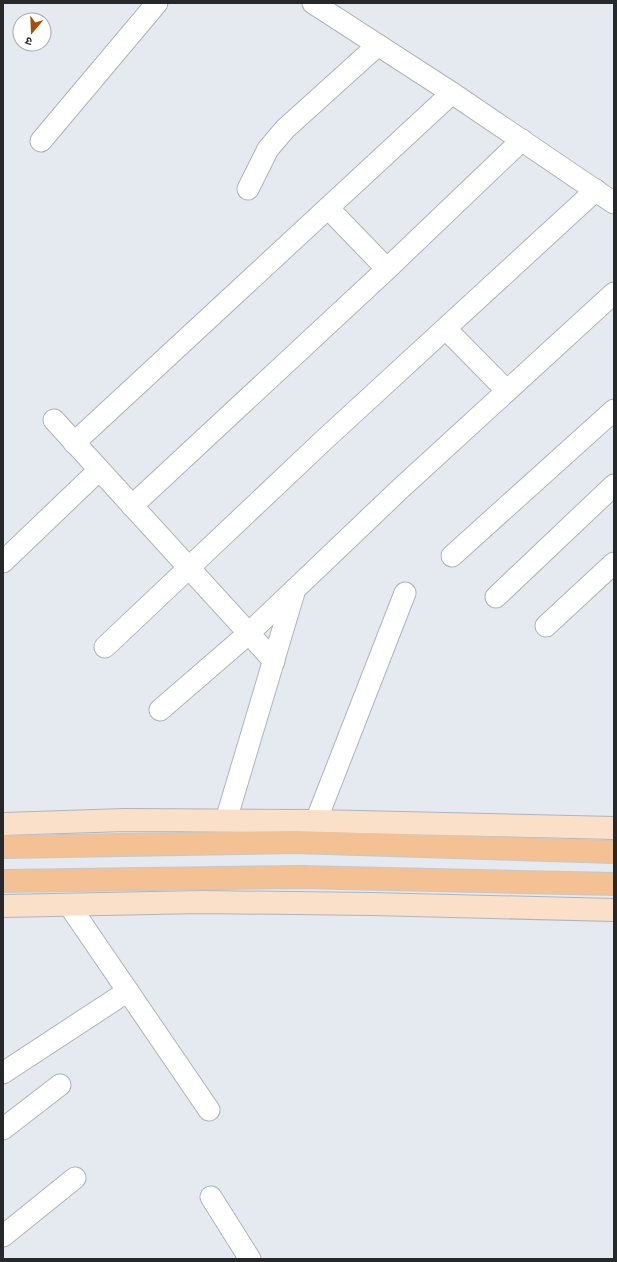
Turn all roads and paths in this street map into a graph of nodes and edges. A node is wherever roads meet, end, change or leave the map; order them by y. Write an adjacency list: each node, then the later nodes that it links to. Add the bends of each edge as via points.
1 (157, 3): 6 (street)
2 (313, 3): 3 (street)
3 (378, 45): 4 (street); 7 (street, via 285,129 268,149)
4 (452, 93): 5 (street); 10 (street)
5 (522, 140): 8 (street); 11 (street)
6 (41, 141)
7 (248, 189)
8 (596, 190): 9 (street); 13 (street)
9 (614, 203)
10 (328, 208): 11 (street); 17 (street)
11 (387, 269): 20 (street)
12 (614, 293): 14 (street)
13 (446, 329): 14 (street); 24 (street, via 324,440)
14 (507, 391): 25 (street)
15 (614, 410): 21 (street)
16 (54, 420): 17 (street)
17 (74, 443): 18 (street)
18 (99, 470): 20 (street); 22 (street)
19 (614, 485): 27 (street)
20 (132, 506): 24 (street)
21 (452, 556)
22 (3, 562)
23 (614, 563): 28 (street)
24 (189, 569): 29 (street); 30 (street)
25 (296, 588): 29 (street); 31 (street)
26 (405, 593): 34 (street)
27 (496, 597)
28 (546, 626)
29 (248, 634): 31 (street); 32 (street)
30 (105, 646)
31 (274, 661): 33 (street)
32 (160, 710)
33 (226, 820): 34 (main road); 35 (main road)
34 (316, 821): 36 (main road)
35 (3, 824)
36 (614, 828)
37 (3, 847): 38 (main road, via 294,842)
38 (614, 852)
39 (3, 881): 40 (main road, via 299,877)
40 (614, 884)
41 (69, 905): 42 (main road); 43 (main road, via 217,902); 44 (street)
42 (3, 906)
43 (614, 910)
44 (128, 991): 45 (street); 47 (street)
45 (3, 1073)
46 (60, 1085): 48 (street)
47 (209, 1110)
48 (3, 1130)
49 (75, 1178): 51 (street)
50 (211, 1197): 52 (street)
51 (3, 1236)
52 (250, 1259)

